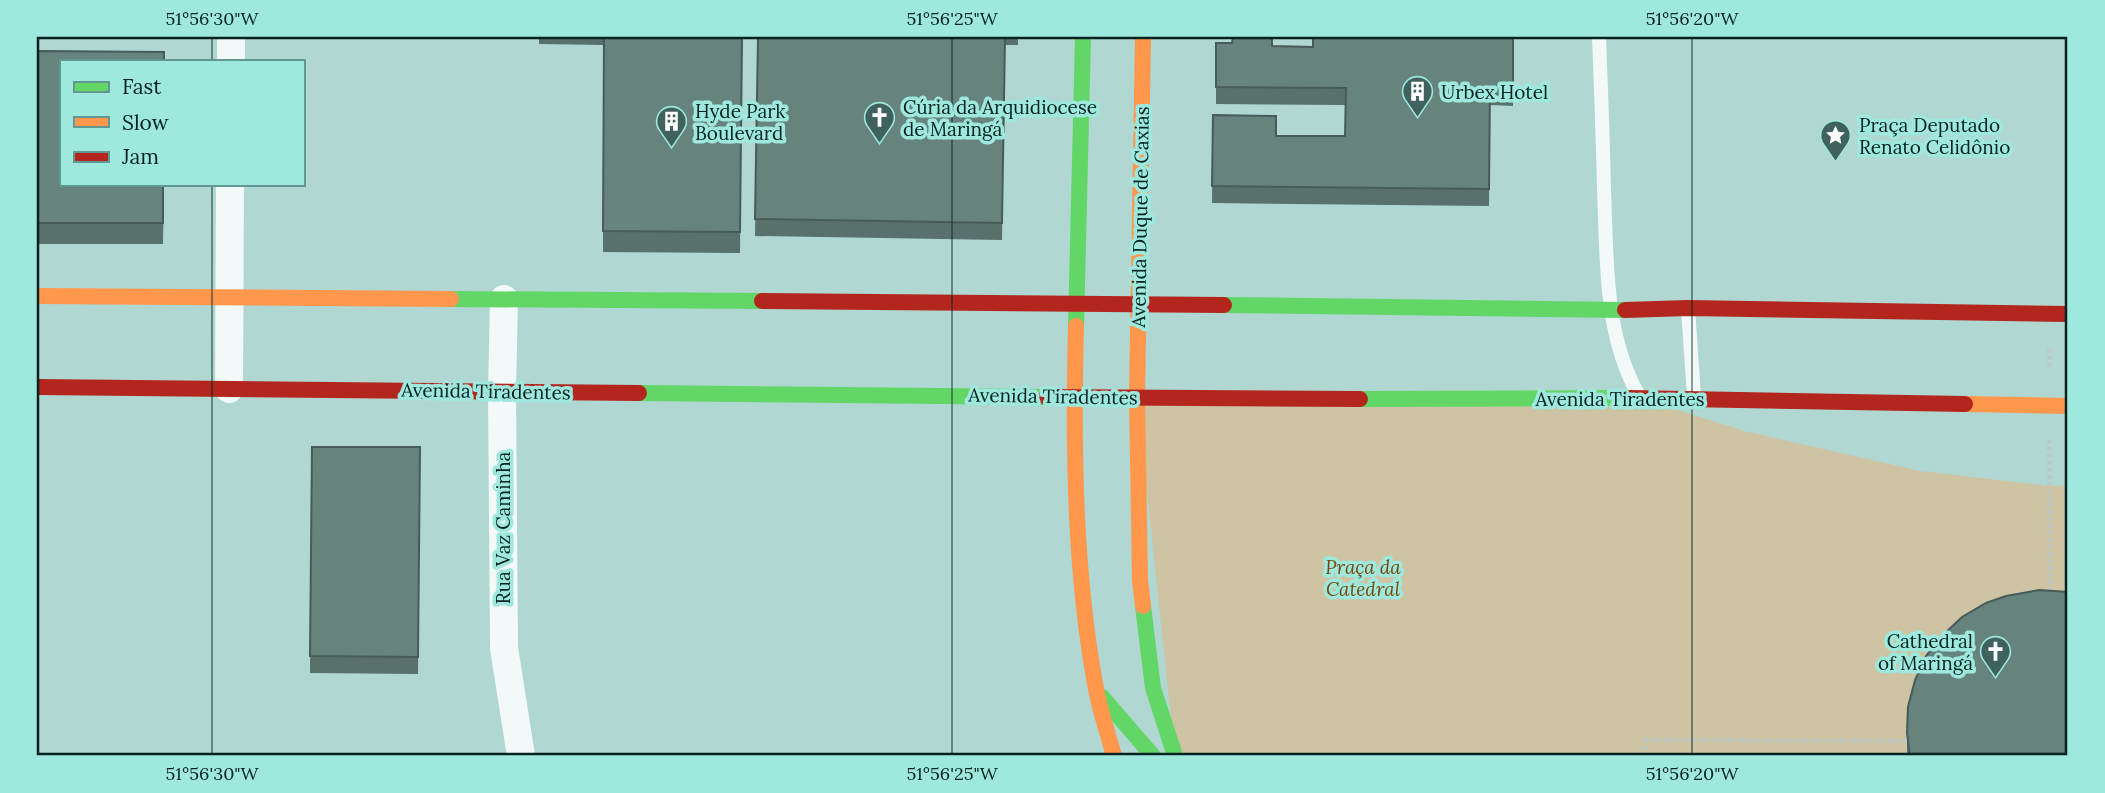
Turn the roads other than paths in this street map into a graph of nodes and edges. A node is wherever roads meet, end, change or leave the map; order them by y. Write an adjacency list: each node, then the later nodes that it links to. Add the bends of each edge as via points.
1 (231, 37): 5 (street)
2 (1083, 37): 7 (main road)
3 (1143, 37): 13 (main road, Avenida Duque de Caxias)
4 (1599, 37): 15 (lane)
5 (231, 60)
6 (1096, 60): 7 (main road)
7 (1082, 84): 12 (main road)
8 (230, 186): 10 (street)
9 (37, 296): 10 (main road)
10 (230, 297): 11 (main road); 18 (street)
11 (504, 299): 12 (main road); 19 (street, Rua Vaz Caminha)
12 (1076, 303): 13 (main road); 20 (main road)
13 (1139, 303): 15 (main road); 21 (main road, Avenida Duque de Caxias)
14 (1688, 309): 15 (main road); 16 (main road); 23 (lane)
15 (1611, 310): 22 (lane, via 1627,375)
16 (2068, 314)
17 (37, 387): 18 (main road, Avenida Tiradentes)
18 (229, 389): 19 (main road, Avenida Tiradentes)
19 (502, 391): 20 (main road, Avenida Tiradentes); 26 (street, Rua Vaz Caminha, via 504,648)
20 (1074, 397): 21 (main road, Avenida Tiradentes); 25 (main road, via 1080,569)
21 (1137, 397): 22 (main road, Avenida Tiradentes); 29 (main road, Avenida Duque de Caxias, via 1140,580 1153,688)
22 (1640, 398): 23 (main road, Avenida Tiradentes)
23 (1694, 398): 24 (main road, Avenida Tiradentes)
24 (2068, 406)
25 (1096, 690): 27 (main road); 28 (main road)
26 (521, 756)
27 (1114, 756)
28 (1153, 756)
29 (1175, 756)

